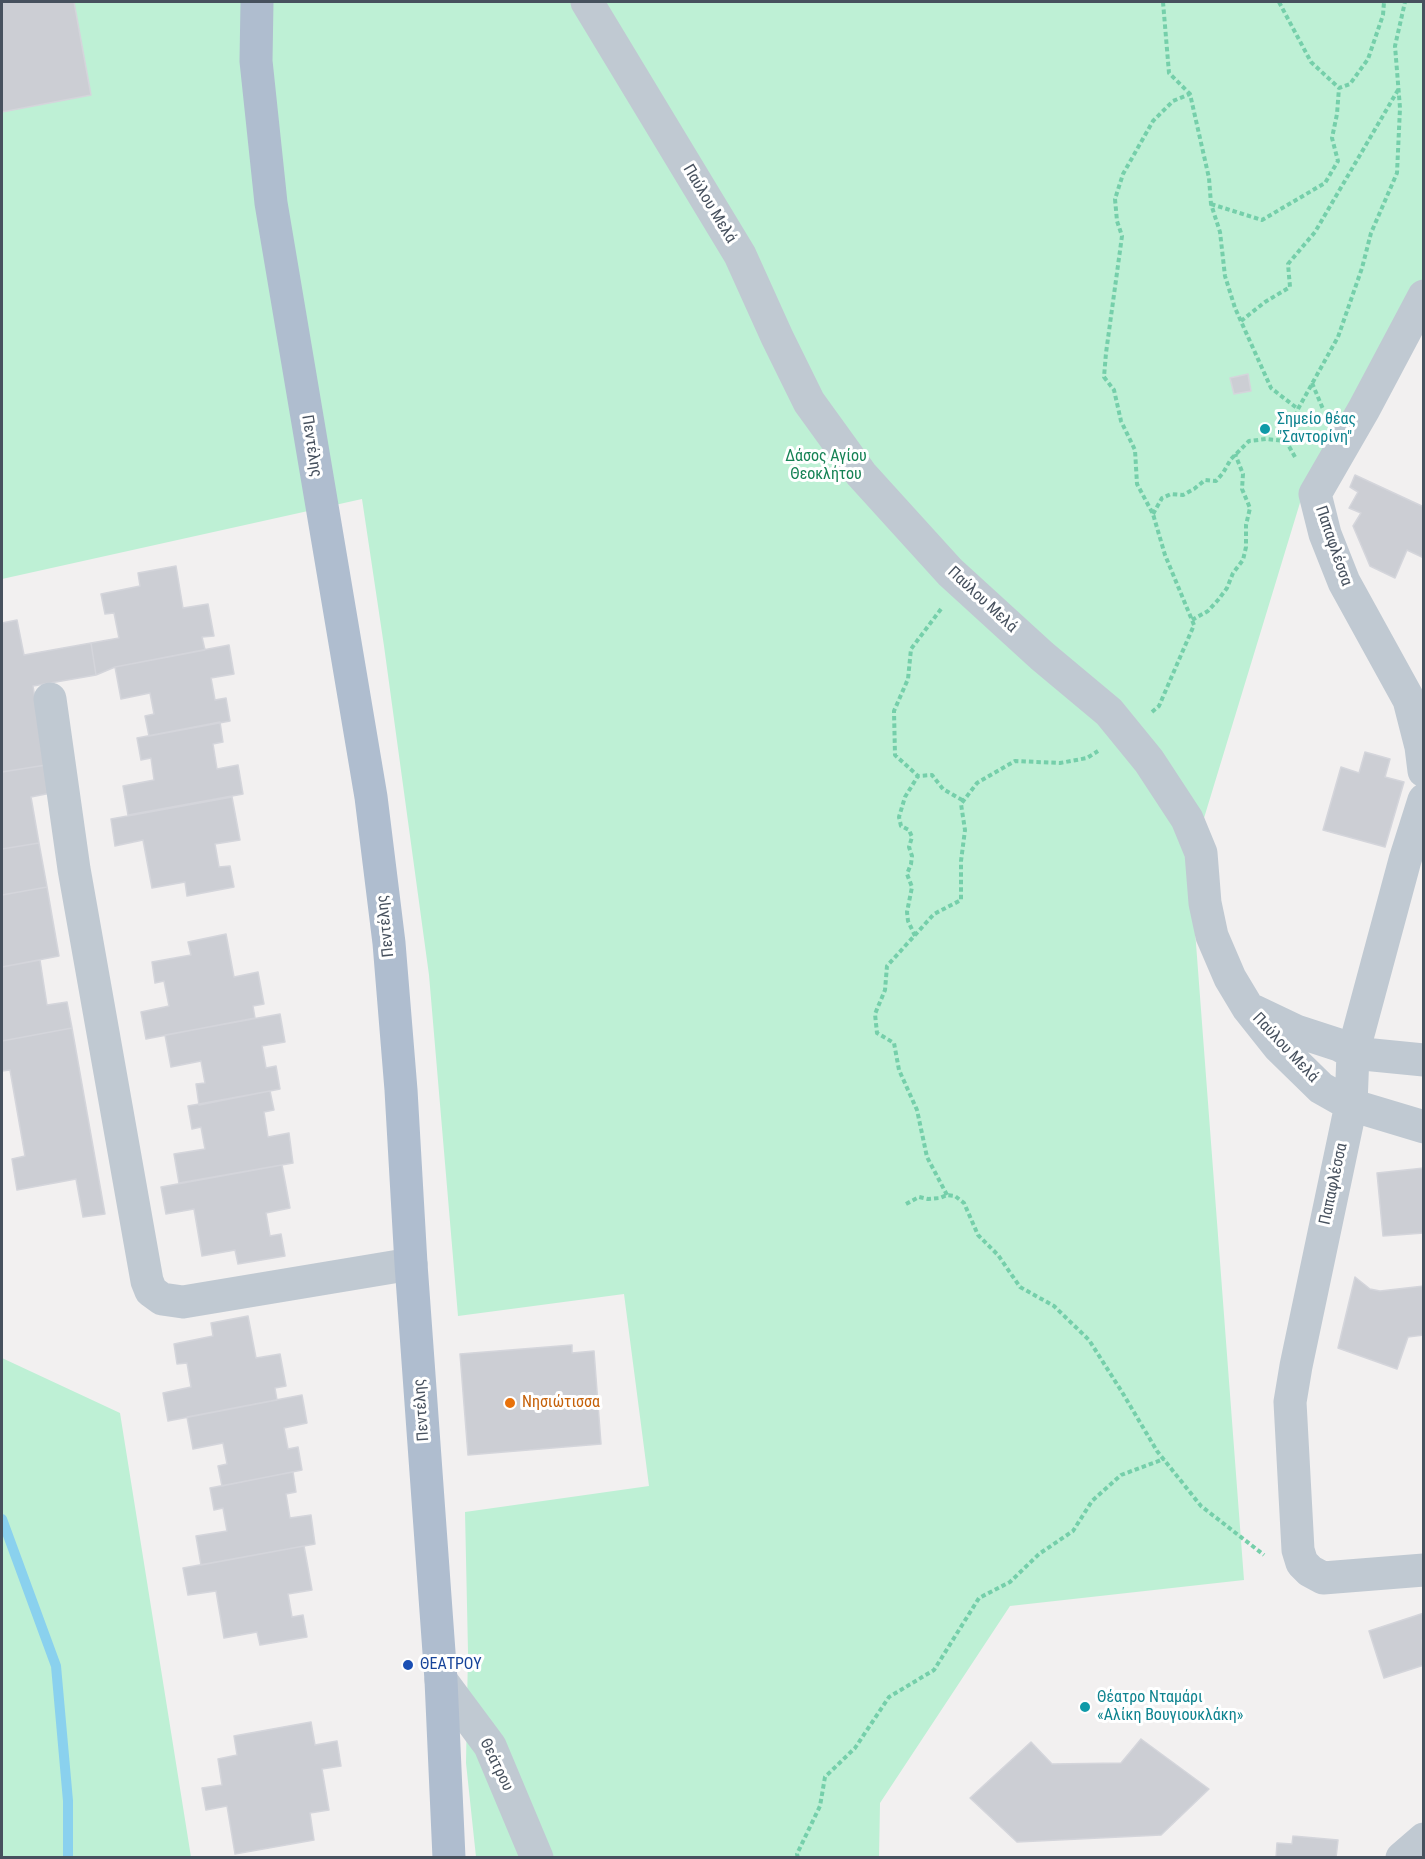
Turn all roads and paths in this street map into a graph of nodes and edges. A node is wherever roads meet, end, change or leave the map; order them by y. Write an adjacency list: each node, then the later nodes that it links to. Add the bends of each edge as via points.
1 (257, 2): 32 (main road, Πεντέλης, via 256,61 271,203 369,786 389,944)
2 (587, 2): 16 (street, Παύλου Μελά, via 740,255 809,402 861,474)
3 (1163, 2): 9 (path, via 1169,73)
4 (1279, 2): 7 (path, via 1311,62)
5 (1384, 2): 7 (path, via 1368,59 1350,84)
6 (1405, 2): 8 (path, via 1395,46)
7 (1339, 88): 10 (path, via 1332,138 1338,161 1325,183 1262,220)
8 (1399, 89): 12 (path, via 1315,232 1288,264 1290,287); 13 (path, via 1397,173 1371,233 1338,337)
9 (1190, 94): 10 (path); 15 (path, via 1173,101 1153,121 1122,174 1115,199 1122,236 1104,377 1114,390 1121,421 1135,450 1137,484)
10 (1211, 204): 12 (path, via 1220,232 1225,276)
11 (1424, 296): 20 (street, Παπαφλέσσα, via 1315,494 1325,534 1344,582 1409,700)
12 (1241, 321): 13 (path, via 1270,388)
13 (1298, 409): 14 (path, via 1286,441 1249,441)
14 (1235, 454): 15 (path, via 1216,481 1204,480 1184,495 1162,498); 17 (path, via 1250,508 1243,560 1218,600)
15 (1153, 514): 17 (path)
16 (965, 586): 19 (street, Παύλου Μελά, via 1109,712); 21 (path, via 940,610 911,648 908,679 894,711 895,755)
17 (1192, 620): 19 (path, via 1194,625 1159,706)
18 (50, 699): 32 (street, via 74,869 151,1291 162,1299 183,1302)
19 (1127, 734): 23 (path, via 1087,758 1015,761 977,783); 25 (street, Παύλου Μελά, via 1187,819 1200,853 1212,936)
20 (1424, 771)
21 (918, 776): 23 (path, via 932,775 943,789); 24 (path, via 899,817 901,826 912,837 907,874 912,887 907,912)
22 (1424, 800): 26 (street, Παπαφλέσσα)
23 (964, 801): 24 (path, via 961,900 934,914)
24 (915, 936): 30 (path, via 887,966 885,990 875,1014 877,1033 894,1043 899,1070 917,1110 927,1157)
25 (1248, 1008): 26 (street); 28 (street, Παύλου Μελά, via 1279,1047 1321,1088)
26 (1353, 1053): 27 (street); 28 (street, Παπαφλέσσα)
27 (1424, 1060)
28 (1351, 1105): 29 (street, Παύλου Μελά); 34 (street, Παπαφλέσσα, via 1290,1402 1298,1550)
29 (1424, 1127)
30 (947, 1195): 31 (path, via 919,1197); 33 (path, via 964,1203 978,1235 1020,1287 1054,1305 1089,1340)
31 (906, 1204)
32 (411, 1264): 36 (main road, Πεντέλης)
33 (1164, 1459): 34 (path, via 1201,1506 1264,1555); 40 (path, via 1121,1475 1092,1501 1073,1531 1010,1582 979,1598 934,1670 889,1697 855,1748 825,1777 820,1806)
34 (1306, 1567): 35 (street, via 1323,1578)
35 (1424, 1569)
36 (441, 1680): 38 (main road, Πεντέλης); 39 (street, Θεάτρου, via 490,1746)
37 (1424, 1839): 41 (street)
38 (449, 1857)
39 (537, 1857)
40 (798, 1857)
41 (1402, 1857)

